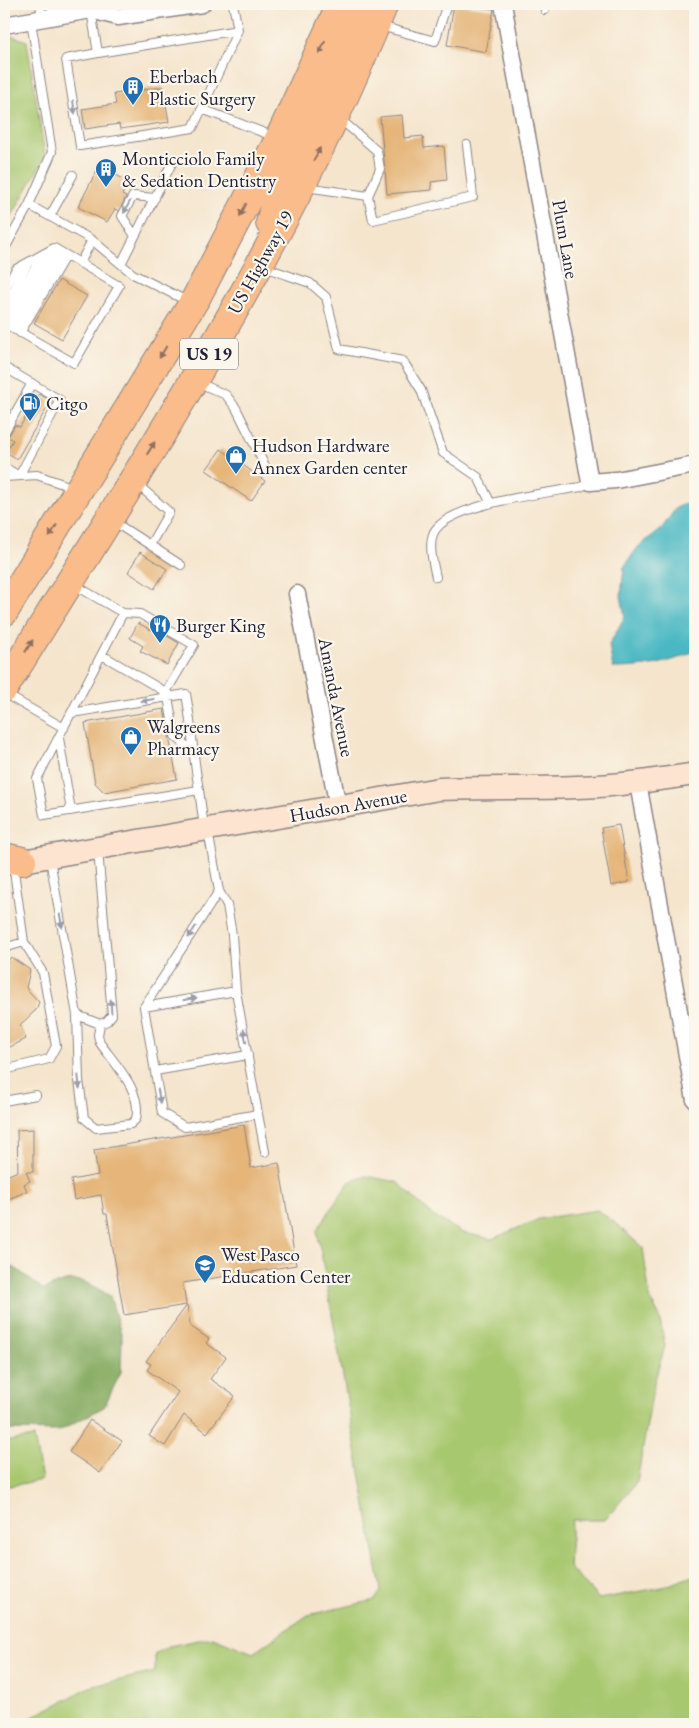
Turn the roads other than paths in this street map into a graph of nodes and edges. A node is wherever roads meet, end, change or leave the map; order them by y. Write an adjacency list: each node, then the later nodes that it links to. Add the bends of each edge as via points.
1 (202, 4): 7 (street, via 118,17)
2 (234, 4): 11 (lane)
3 (341, 4): 15 (highway, US Highway 19 / US 19, one-way to 15)
4 (357, 4): 32 (highway, via 355,21 280,183)
5 (447, 4): 9 (lane, via 435,41)
6 (503, 4): 47 (street, Plum Lane)
7 (93, 6): 8 (street); 12 (lane)
8 (38, 14): 10 (street); 22 (lane, via 52,152)
9 (380, 14): 14 (highway, US Highway 19 / US 19)
10 (4, 25)
11 (238, 30): 12 (lane); 13 (lane)
12 (98, 53): 13 (lane, one-way to 13, via 66,58 80,146 193,128)
13 (202, 109): 15 (lane)
14 (336, 115): 19 (highway, US Highway 19 / US 19, one-way to 14); 20 (lane, via 377,151 380,169)
15 (279, 139): 34 (highway, US Highway 19 / US 19, one-way to 34)
16 (467, 145): 20 (lane, via 473,196 372,220)
17 (173, 161): 21 (lane)
18 (73, 175): 23 (lane)
19 (301, 186): 20 (lane); 32 (highway, US Highway 19 / US 19)
20 (368, 196)
21 (155, 198): 24 (lane); 24 (lane, one-way to 24, via 133,196 122,216)
22 (29, 205): 23 (lane); 26 (lane)
23 (50, 216): 25 (lane)
24 (135, 236): 31 (lane)
25 (92, 240): 30 (lane); 31 (lane)
26 (4, 250)
27 (60, 252): 28 (lane); 30 (lane); 36 (lane); 36 (lane)
28 (42, 255): 29 (lane); 36 (lane)
29 (28, 263): 33 (lane, via 16,270); 35 (lane)
30 (80, 263): 36 (lane, via 120,286 74,363)
31 (121, 264): 34 (lane, via 133,274)
32 (259, 265): 38 (highway, US Highway 19 / US 19); 49 (lane, via 310,283 326,297 339,348 403,361 421,390 443,453 478,477)
33 (4, 290)
34 (192, 304): 48 (highway, US Highway 19 / US 19, one-way to 48)
35 (4, 307): 36 (lane)
36 (11, 326)
37 (4, 367): 39 (lane)
38 (193, 380): 43 (lane, via 226,395 236,408); 46 (highway, US Highway 19 / US 19, one-way to 38)
39 (32, 383): 40 (lane); 44 (lane, via 60,400)
40 (4, 433)
41 (695, 465): 47 (street)
42 (4, 467): 44 (lane)
43 (266, 468)
44 (19, 476): 45 (lane); 48 (lane, via 37,475)
45 (4, 477)
46 (132, 479): 50 (highway, US Highway 19 / US 19); 51 (lane, via 168,512)
47 (590, 482): 49 (lane, via 581,487)
48 (79, 489): 56 (highway, US Highway 19 / US 19, one-way to 56)
49 (491, 504): 53 (lane, via 458,512 443,520 435,530 431,539)
50 (108, 518): 51 (lane); 54 (highway, US Highway 19 / US 19)
51 (150, 545): 52 (lane)
52 (181, 565)
53 (436, 577)
54 (69, 582): 57 (lane); 59 (highway, US Highway 19 / US 19, one-way to 54)
55 (297, 594): 69 (street, Amanda Avenue)
56 (4, 612)
57 (124, 613): 58 (lane); 61 (lane, via 140,614 194,644)
58 (102, 655): 61 (lane); 62 (lane)
59 (4, 688)
60 (4, 693): 63 (lane)
61 (169, 695): 62 (lane, one-way to 62); 65 (lane, via 175,736); 65 (lane, via 186,694 193,735)
62 (72, 713): 63 (lane)
63 (64, 728): 64 (lane)
64 (59, 738): 70 (lane); 70 (lane, via 37,779 44,815)
65 (192, 750): 68 (lane)
66 (695, 774): 67 (street, Hudson Avenue)
67 (638, 783): 69 (street, Hudson Avenue, via 439,789); 86 (street)
68 (198, 790): 70 (lane); 71 (lane)
69 (338, 807): 71 (street, Hudson Avenue)
70 (71, 811)
71 (206, 829): 72 (street, Hudson Avenue); 75 (lane)
72 (98, 848): 73 (street, Hudson Avenue); 81 (lane, one-way to 72, via 112,1014)
73 (49, 856): 74 (street, Hudson Avenue); 80 (lane, one-way to 80)
74 (10, 861): 76 (lane)
75 (219, 891): 78 (lane, via 226,905 232,935); 79 (lane, one-way to 79)
76 (24, 942): 77 (lane); 83 (lane, via 43,973 56,1046 49,1059)
77 (4, 948)
78 (236, 991): 79 (lane, one-way to 78); 82 (lane, one-way to 78)
79 (144, 1007): 84 (lane)
80 (77, 1015): 81 (lane); 81 (lane, one-way to 81, via 84,1118 96,1128 131,1124 136,1120 139,1109 134,1093 100,1043)
81 (100, 1024)
82 (248, 1055): 84 (lane); 88 (lane)
83 (4, 1070)
84 (155, 1071): 88 (lane, one-way to 88, via 162,1113 185,1127)
85 (36, 1095): 87 (lane)
86 (695, 1100)
87 (4, 1101)
88 (258, 1114): 89 (lane)
89 (265, 1152)

